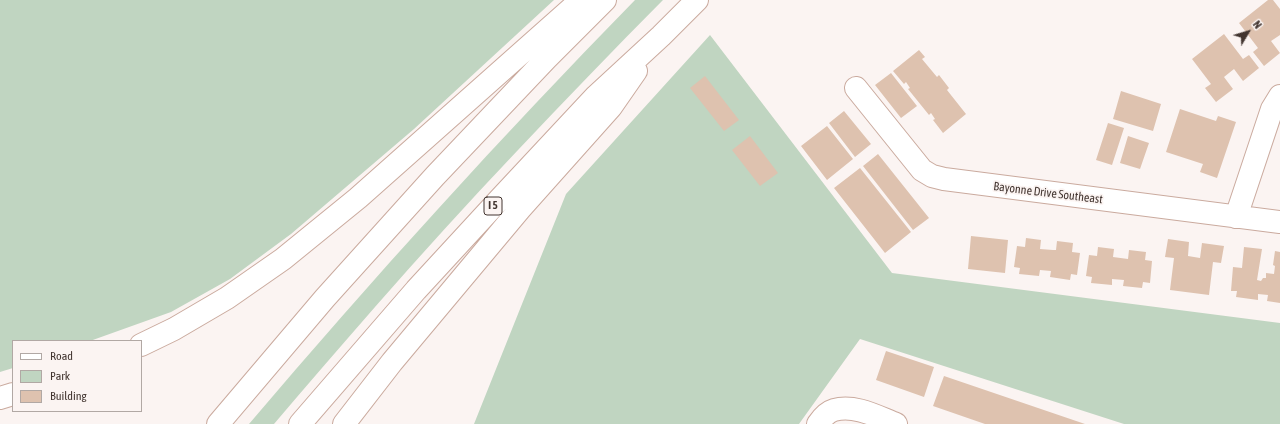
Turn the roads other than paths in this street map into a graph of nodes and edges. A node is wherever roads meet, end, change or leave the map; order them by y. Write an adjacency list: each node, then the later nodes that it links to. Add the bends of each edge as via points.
1 (581, 0): 9 (main road, via 358,198 283,259 227,298)
2 (605, 0): 14 (main road, via 435,176 325,298)
3 (697, 0): 4 (main road, I 5)
4 (661, 36): 15 (main road, I 5, via 596,96 498,201); 16 (main road, I 5, via 611,106 520,209 392,362)
5 (856, 88): 7 (main road, Bayonne Drive Southeast, via 922,170 932,176)
6 (1280, 96): 7 (main road, via 1272,109)
7 (1236, 217): 8 (main road, Bayonne Drive Southeast)
8 (1280, 222)
9 (142, 345)
10 (0, 386): 11 (main road)
11 (12, 386)
12 (12, 394): 13 (main road)
13 (0, 398)
14 (218, 424)
15 (300, 424)
16 (344, 424)
17 (818, 424): 18 (main road, via 825,415 834,410 844,409 860,410)
18 (896, 424)

